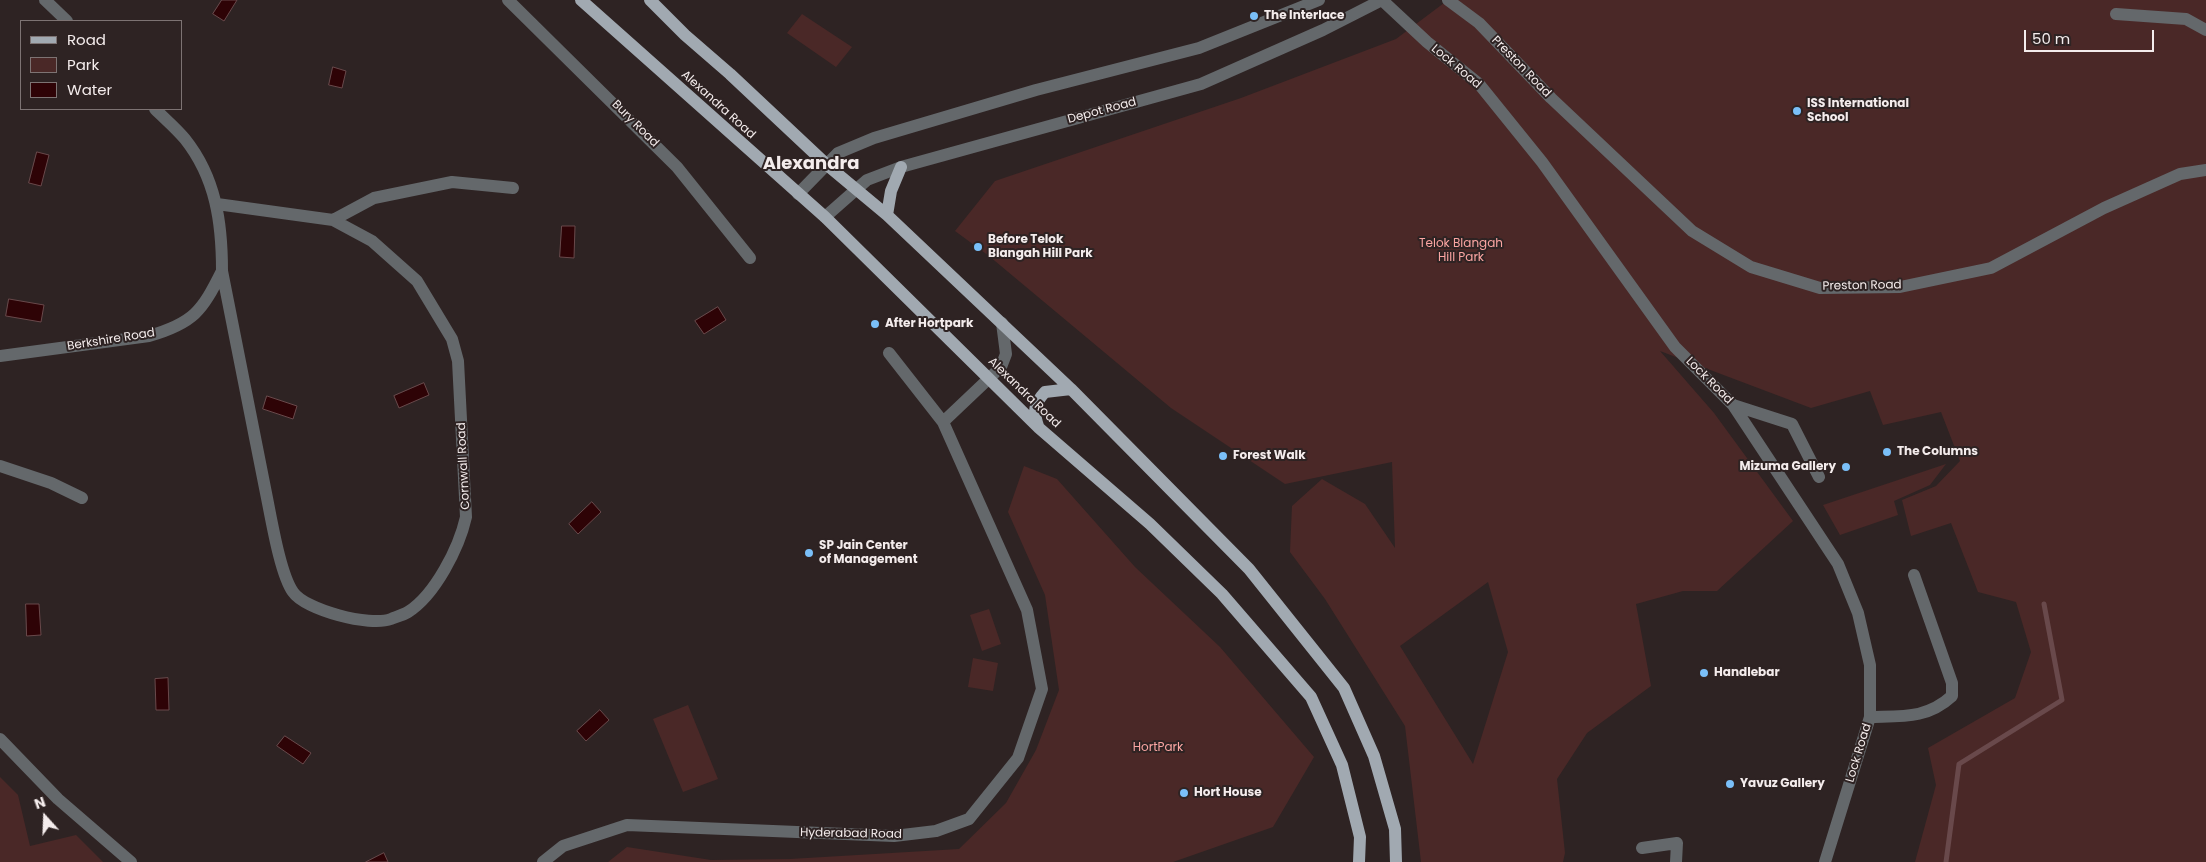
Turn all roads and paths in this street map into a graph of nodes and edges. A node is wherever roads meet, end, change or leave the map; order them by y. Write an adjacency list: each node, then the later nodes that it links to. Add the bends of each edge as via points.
1 (45, 0): 9 (street)
2 (508, 0): 22 (street, Bury Road, via 677,167)
3 (582, 0): 17 (main road, Alexandra Road)
4 (650, 0): 12 (main road)
5 (1319, 0): 12 (street, via 1199,48 1036,90 874,138 838,153)
6 (1382, 0): 13 (street, Depot Road, via 1201,84); 29 (street, Lock Road, via 1426,42 1479,84 1542,162 1675,347)
7 (1448, 0): 14 (street, Preston Road, via 1479,23 1550,98 1692,231 1751,267 1820,288 1900,287 1991,268 2104,208 2180,174)
8 (2116, 14): 10 (street, via 2186,18)
9 (66, 20)
10 (2206, 30)
11 (156, 110): 18 (street, Cornwall Road, via 185,139 204,167)
12 (827, 165): 16 (main road); 17 (street)
13 (901, 167): 16 (street, Depot Road, via 867,180); 19 (main road, via 891,191)
14 (2206, 170)
15 (513, 188): 21 (street, via 452,182 374,198)
16 (858, 189): 19 (main road); 20 (street, Depot Road)
17 (798, 194): 20 (main road, Alexandra Road)
18 (217, 204): 21 (street, Cornwall Road); 23 (street, Cornwall Road, via 222,235)
19 (888, 215): 24 (main road)
20 (825, 217): 27 (main road, Alexandra Road)
21 (333, 220): 23 (street, Cornwall Road, via 372,241 417,281 452,340 458,361 466,518 454,552 425,598 407,613 386,621 362,622 304,603 292,591 272,520)
22 (750, 258)
23 (222, 271): 26 (street, Berkshire Road, via 206,302 190,319 170,330 149,336)
24 (1002, 323): 27 (street, via 1006,354 1001,368); 28 (main road)
25 (889, 353): 30 (street, Hyderabad Road)
26 (0, 356)
27 (989, 378): 30 (street); 31 (main road, Alexandra Road)
28 (1071, 389): 31 (main road, via 1045,392 1036,401 1034,412); 42 (main road, via 1249,569 1344,688 1374,756 1395,829)
29 (1733, 405): 33 (street, via 1792,424); 36 (street, Lock Road, via 1838,564 1858,613 1870,665)
30 (943, 422): 40 (street, Hyderabad Road, via 1027,610 1042,689 1018,758 969,819 936,831 894,836 627,825 563,846)
31 (1039, 428): 41 (main road, Alexandra Road, via 1150,524 1222,594 1311,697 1342,765 1360,837)
32 (0, 466): 34 (street, via 51,483)
33 (1819, 477)
34 (82, 498)
35 (1914, 575): 36 (street, via 1952,683 1952,696 1917,716)
36 (1870, 718): 44 (street, Lock Road)
37 (0, 739): 39 (street, via 58,799)
38 (1642, 848): 43 (street, via 1677,843)
39 (131, 862)
40 (543, 862)
41 (1360, 862)
42 (1396, 862)
43 (1676, 862)
44 (1825, 862)

